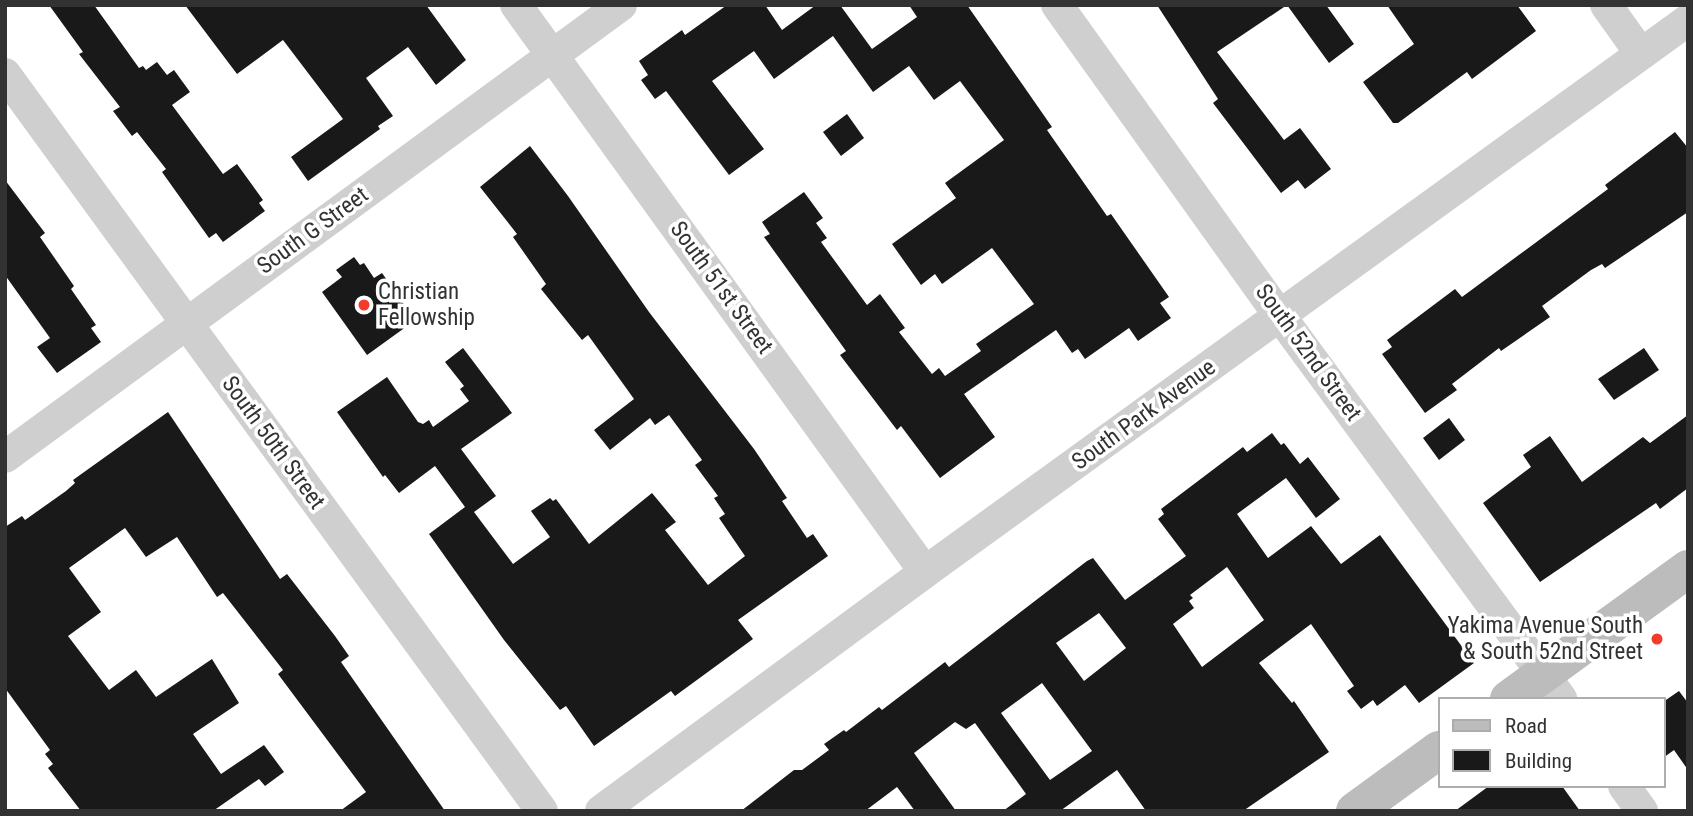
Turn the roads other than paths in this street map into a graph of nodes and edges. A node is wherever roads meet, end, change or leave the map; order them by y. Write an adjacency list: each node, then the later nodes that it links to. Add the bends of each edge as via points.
1 (516, 5): 7 (street, South 51st Street)
2 (621, 5): 7 (street, South G Street)
3 (1057, 5): 9 (street, South 52nd Street)
4 (1606, 5): 6 (street)
5 (1688, 20): 6 (street, South Park Avenue)
6 (1642, 54): 9 (street, South Park Avenue)
7 (553, 55): 10 (street, South G Street); 13 (street, South 51st Street)
8 (5, 74): 10 (street, South 50th Street)
9 (1280, 316): 13 (street, South Park Avenue); 14 (street, South 52nd Street)
10 (186, 324): 11 (street, South G Street); 18 (street, South 50th Street)
11 (5, 457)
12 (1688, 569): 14 (main road)
13 (925, 572): 19 (street, South Park Avenue)
14 (1552, 686): 15 (main road)
15 (1516, 697)
16 (1438, 751): 20 (main road)
17 (1625, 788): 21 (street)
18 (542, 811)
19 (601, 811)
20 (1355, 811)
21 (1642, 811)

